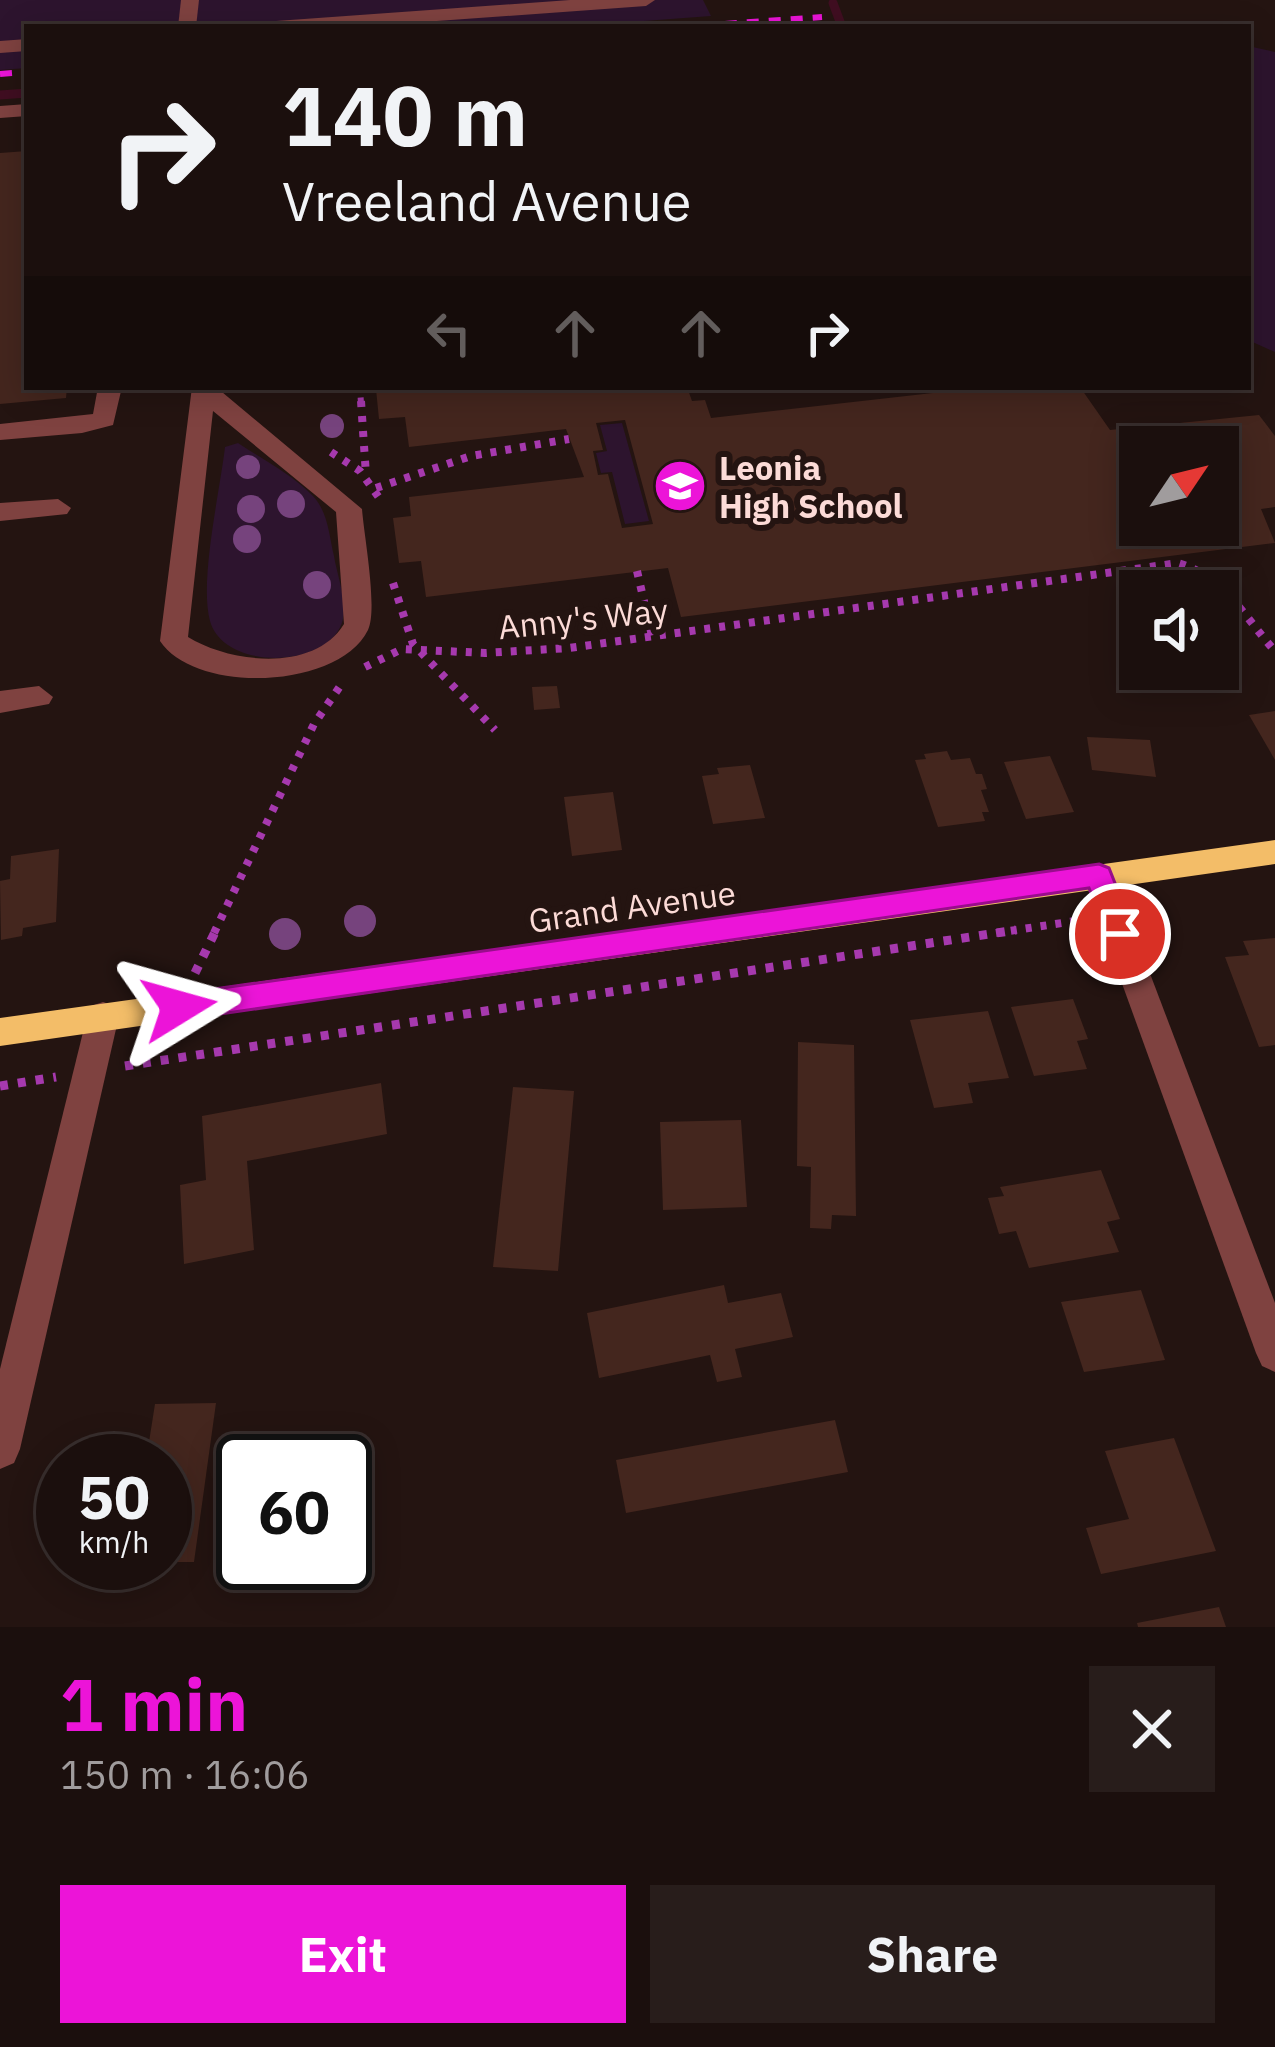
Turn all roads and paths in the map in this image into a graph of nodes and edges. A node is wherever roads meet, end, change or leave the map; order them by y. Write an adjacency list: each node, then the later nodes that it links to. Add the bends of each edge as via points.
1 (646, 0): 2 (street)
2 (317, 24)
3 (109, 390): 7 (street, via 104,418)
4 (204, 390): 5 (street, via 174,641 213,663 277,667 329,653 358,624 349,509)
5 (205, 390)
6 (360, 390): 9 (path)
7 (0, 431)
8 (568, 440): 10 (path, via 467,454)
9 (366, 476)
10 (376, 488)
11 (58, 508): 12 (street)
12 (0, 512)
13 (637, 572): 14 (path)
14 (652, 636): 15 (path, Anny's Way, via 1178,563 1196,566 1222,589); 21 (path, Anny's Way, via 485,652 402,650 358,670 314,724)
15 (1275, 651)
16 (39, 698): 17 (street)
17 (0, 702)
18 (1275, 852): 19 (main road, Grand Avenue)
19 (1099, 876): 20 (street); 21 (main road, Grand Avenue)
20 (1114, 915): 24 (path); 27 (street)
21 (179, 1007): 22 (main road, Grand Avenue)
22 (103, 1016): 23 (main road, Grand Avenue); 28 (street)
23 (0, 1032)
24 (146, 1062)
25 (38, 1080): 26 (path)
26 (0, 1086)
27 (1275, 1353)
28 (0, 1448)

